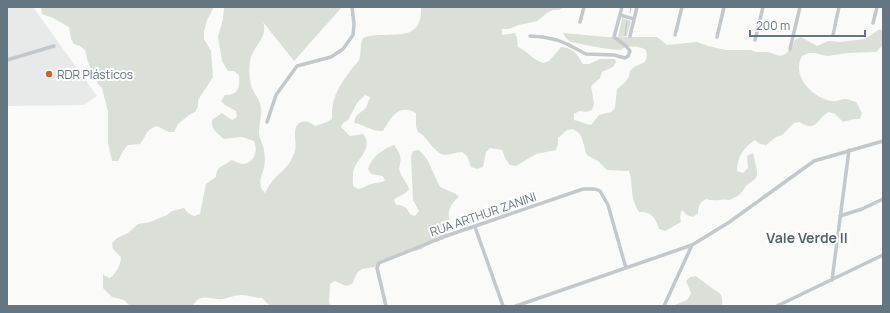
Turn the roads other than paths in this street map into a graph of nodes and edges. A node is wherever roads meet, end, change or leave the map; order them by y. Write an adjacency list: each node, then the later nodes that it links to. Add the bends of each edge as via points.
1 (352, 7): 24 (street, via 353,35 343,49 331,57 297,66 276,95)
2 (584, 7): 13 (street)
3 (622, 7): 11 (street)
4 (637, 7): 12 (street)
5 (682, 7): 15 (street)
6 (724, 7): 19 (street)
7 (763, 7): 20 (street)
8 (800, 7): 22 (street)
9 (839, 7): 16 (street)
10 (877, 7): 14 (street)
11 (620, 15): 12 (street); 17 (street, via 614,37 630,51 625,58 586,54 557,40)
12 (634, 19): 18 (street)
13 (580, 22)
14 (873, 23)
15 (675, 35)
16 (833, 35)
17 (530, 36)
18 (630, 36)
19 (717, 37)
20 (755, 40)
21 (54, 46): 23 (street)
22 (790, 49)
23 (7, 60)
24 (267, 122)
25 (883, 141): 26 (street)
26 (849, 150): 28 (street); 30 (street, via 814,161 728,223)
27 (883, 199): 28 (street)
28 (840, 216): 33 (street)
29 (475, 227): 32 (street, RUA ARTHUR ZANINI, via 583,189 594,189 600,191 608,205); 34 (street, RUA ARTHUR ZANINI, via 379,263 377,268); 35 (street)
30 (692, 245): 32 (street); 37 (street)
31 (883, 255): 33 (street)
32 (626, 268): 36 (street)
33 (832, 280): 38 (street)
34 (386, 306)
35 (503, 306)
36 (516, 306)
37 (664, 306)
38 (777, 306)

